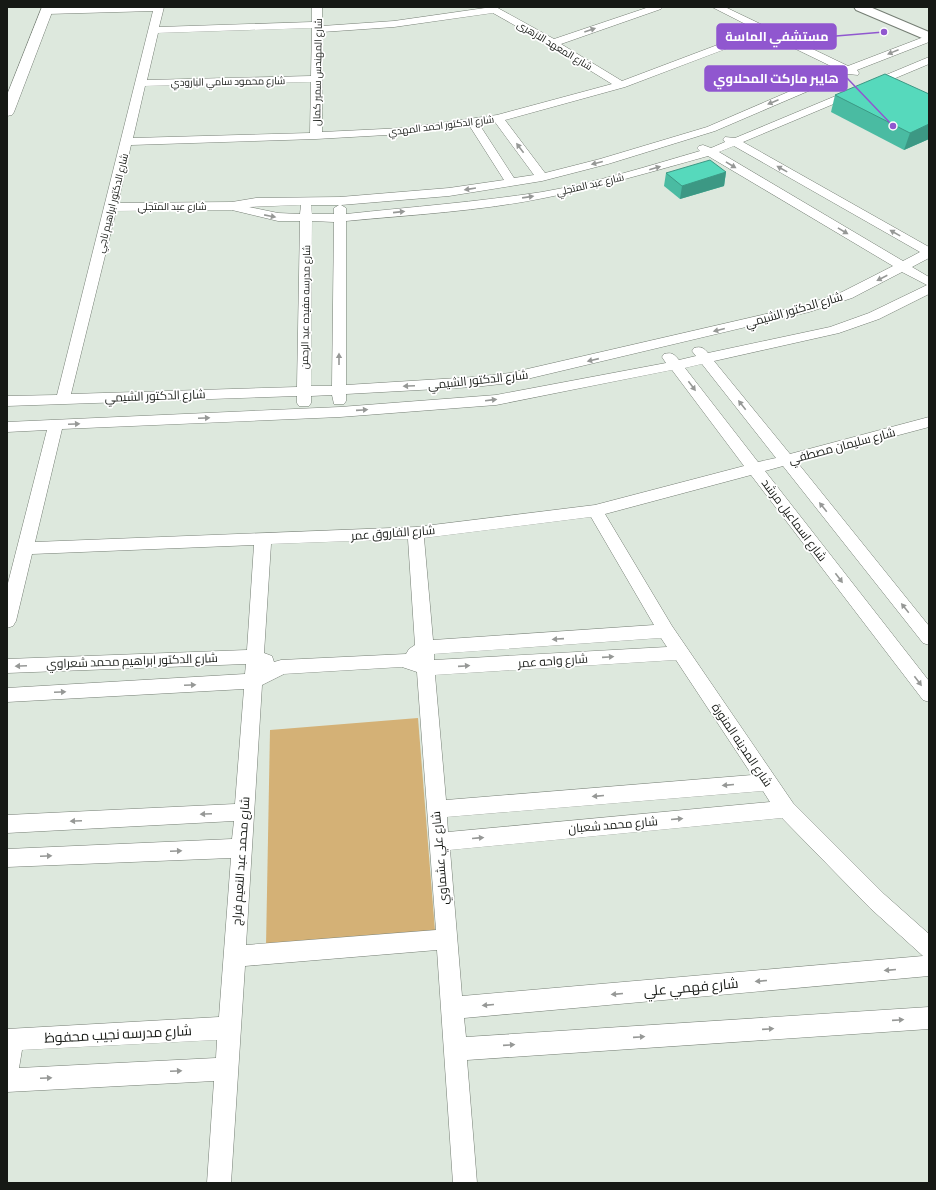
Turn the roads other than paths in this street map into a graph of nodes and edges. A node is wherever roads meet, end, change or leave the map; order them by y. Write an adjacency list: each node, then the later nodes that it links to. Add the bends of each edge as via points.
1 (317, 7): 9 (street, شارع المهندس سمير كمال)
2 (629, 7): 12 (street)
3 (658, 7): 14 (street, one-way to 3)
4 (717, 7): 11 (street)
5 (860, 7): 13 (main road)
6 (159, 8): 8 (street); 10 (street, شارع الدكتور ابراهيم ناجي)
7 (491, 8): 9 (street, via 410,23); 12 (street, شارع المعهد الازهرى)
8 (48, 9): 22 (street)
9 (316, 24): 10 (street); 17 (street, شارع المهندس سمير كمال)
10 (156, 26): 18 (street, شارع الدكتور ابراهيم ناجي)
11 (766, 30): 16 (street); 20 (street, شارع الدكتور احمد المهدي)
12 (542, 37): 14 (street, شارع المعهد الازهرى)
13 (929, 37): 16 (street, شارع عبد المتجلي, one-way to 16)
14 (553, 43): 20 (street, شارع المعهد الازهرى)
15 (929, 60): 19 (street, شارع عبد المتجلي)
16 (848, 70): 19 (street); 25 (street, شارع عبد المتجلي, one-way to 25)
17 (316, 75): 18 (street, شارع محمود سامي البارودي); 26 (street, شارع المهندس سمير كمال)
18 (142, 79): 28 (street, شارع الدكتور ابراهيم ناجي)
19 (873, 82): 21 (street); 29 (street, شارع عبد المتجلي)
20 (621, 85): 23 (street, شارع الدكتور احمد المهدي)
21 (887, 89)
22 (7, 112)
23 (498, 118): 24 (street, شارع الدكتور احمد المهدي); 31 (street, one-way to 23)
24 (473, 123): 26 (street, شارع الدكتور احمد المهدي, via 404,131); 32 (street)
25 (711, 129): 27 (street, شارع عبد المتجلي); 29 (street)
26 (316, 136): 28 (street, شارع الدكتور احمد المهدي)
27 (686, 138): 30 (street); 31 (street, شارع عبد المتجلي, one-way to 31)
28 (126, 142): 36 (street, شارع الدكتور ابراهيم ناجي)
29 (736, 143): 30 (street, شارع عبد المتجلي); 39 (street, one-way to 29)
30 (710, 152): 38 (street, شارع عبد المتجلي, one-way to 30, via 543,195 621,177); 40 (street, one-way to 40)
31 (542, 177): 32 (street, شارع عبد المتجلي)
32 (511, 182): 33 (street, شارع عبد المتجلي, one-way to 33, via 449,192)
33 (340, 200): 34 (street, شارع عبد المتجلي); 38 (street)
34 (306, 201): 35 (street, شارع عبد المتجلي, via 256,202); 37 (street, شارع مدرسه مفيده عبد الرحمن)
35 (232, 206): 36 (street, شارع عبد المتجلي); 37 (street, شارع عبد المتجلي, one-way to 37, via 278,217)
36 (112, 207): 49 (street, شارع الدكتور ابراهيم ناجي)
37 (306, 218): 38 (street, شارع عبد المتجلي); 48 (street, شارع مدرسه مفيده عبد الرحمن)
38 (340, 218): 47 (street, one-way to 38)
39 (929, 252): 40 (street, شارع الدكتور الشيمي)
40 (903, 267): 41 (street); 43 (street, شارع الدكتور الشيمي, one-way to 43, via 847,295 809,308)
41 (929, 282)
42 (929, 289): 45 (street, شارع الدكتور الشيمي, via 874,316 834,330)
43 (688, 337): 44 (street, شارع الدكتور الشيمي); 45 (street)
44 (659, 344): 46 (street, شارع اسماعيل مرشد); 47 (street, شارع الدكتور الشيمي, one-way to 47, via 510,378)
45 (705, 358): 46 (street, شارع الدكتور الشيمي); 56 (street, one-way to 45)
46 (676, 365): 51 (street, شارع الدكتور الشيمي, one-way to 46, via 496,400); 57 (street, شارع اسماعيل مرشد, one-way to 57)
47 (339, 390): 48 (street, شارع الدكتور الشيمي); 51 (street)
48 (304, 392): 49 (street, شارع الدكتور الشيمي); 52 (street, شارع مدرسه مفيده عبد الرحمن)
49 (62, 398): 50 (street, شارع الدكتور الشيمي)
50 (7, 401)
51 (340, 412): 52 (street, شارع الدكتور الشيمي)
52 (304, 413): 54 (street, شارع الدكتور الشيمي, one-way to 52)
53 (929, 422): 56 (street, شارع سليمان مصطفي)
54 (56, 424): 55 (street, شارع الدكتور الشيمي); 61 (street)
55 (7, 427)
56 (786, 461): 57 (street, شارع سليمان مصطفي); 64 (street, one-way to 56)
57 (755, 469): 58 (street, شارع الفاروق عمر); 74 (street, شارع اسماعيل مرشد, one-way to 74)
58 (595, 511): 59 (street, شارع الفاروق عمر); 63 (street, شارع المدينه المنورة)
59 (416, 533): 60 (street, شارع الفاروق عمر); 65 (street, شارع علي عشماوي)
60 (263, 540): 61 (street, شارع الفاروق عمر); 67 (street, شارع محمد عبد النعيم فراج)
61 (25, 548): 62 (street)
62 (7, 621)
63 (666, 631): 65 (street, شارع واحه عمر, one-way to 65); 66 (street, شارع المدينه المنورة)
64 (929, 638)
65 (424, 648): 68 (street); 71 (street, شارع علي عشماوي)
66 (682, 653): 71 (street, شارع واحه عمر, one-way to 66); 75 (street, شارع المدينه المنورة)
67 (256, 657): 69 (street, شارع الدكتور ابراهيم محمد شعراوي, one-way to 69); 70 (street); 72 (street, شارع محمد عبد النعيم فراج)
68 (403, 660): 70 (street); 71 (street)
69 (7, 666)
70 (281, 667): 72 (street)
71 (425, 668): 76 (street, شارع علي عشماوي)
72 (254, 681): 73 (street, one-way to 72); 78 (street, شارع محمد عبد النعيم فراج)
73 (7, 695)
74 (929, 695)
75 (766, 782): 76 (street, one-way to 76); 77 (street, شارع المدينه المنورة)
76 (436, 809): 80 (street, شارع علي عشماوي)
77 (786, 809): 80 (street, شارع محمد شعبان, one-way to 77); 84 (street, شارع المدينه المنورة, via 877,901)
78 (245, 812): 79 (street, one-way to 79); 81 (street, شارع محمد عبد النعيم فراج)
79 (7, 824)
80 (439, 842): 83 (street, شارع علي عشماوي)
81 (242, 848): 82 (street, one-way to 81); 85 (street, شارع محمد عبد النعيم فراج)
82 (7, 858)
83 (447, 939): 85 (street); 87 (street, شارع علي عشماوي)
84 (929, 948)
85 (235, 956): 89 (street, شارع محمد عبد النعيم فراج)
86 (929, 966): 87 (street, شارع فهمي علي, one-way to 87)
87 (453, 1008): 91 (street, شارع علي عشماوي)
88 (929, 1018): 91 (street, one-way to 88)
89 (230, 1028): 90 (street, شارع مدرسه نجيب محفوظ); 92 (street, شارع محمد عبد النعيم فراج)
90 (10, 1040): 93 (street)
91 (456, 1049): 96 (street, شارع علي عشماوي)
92 (227, 1069): 94 (street, one-way to 92); 95 (street, شارع محمد عبد النعيم فراج)
93 (7, 1072)
94 (7, 1080)
95 (219, 1183)
96 (465, 1183)

